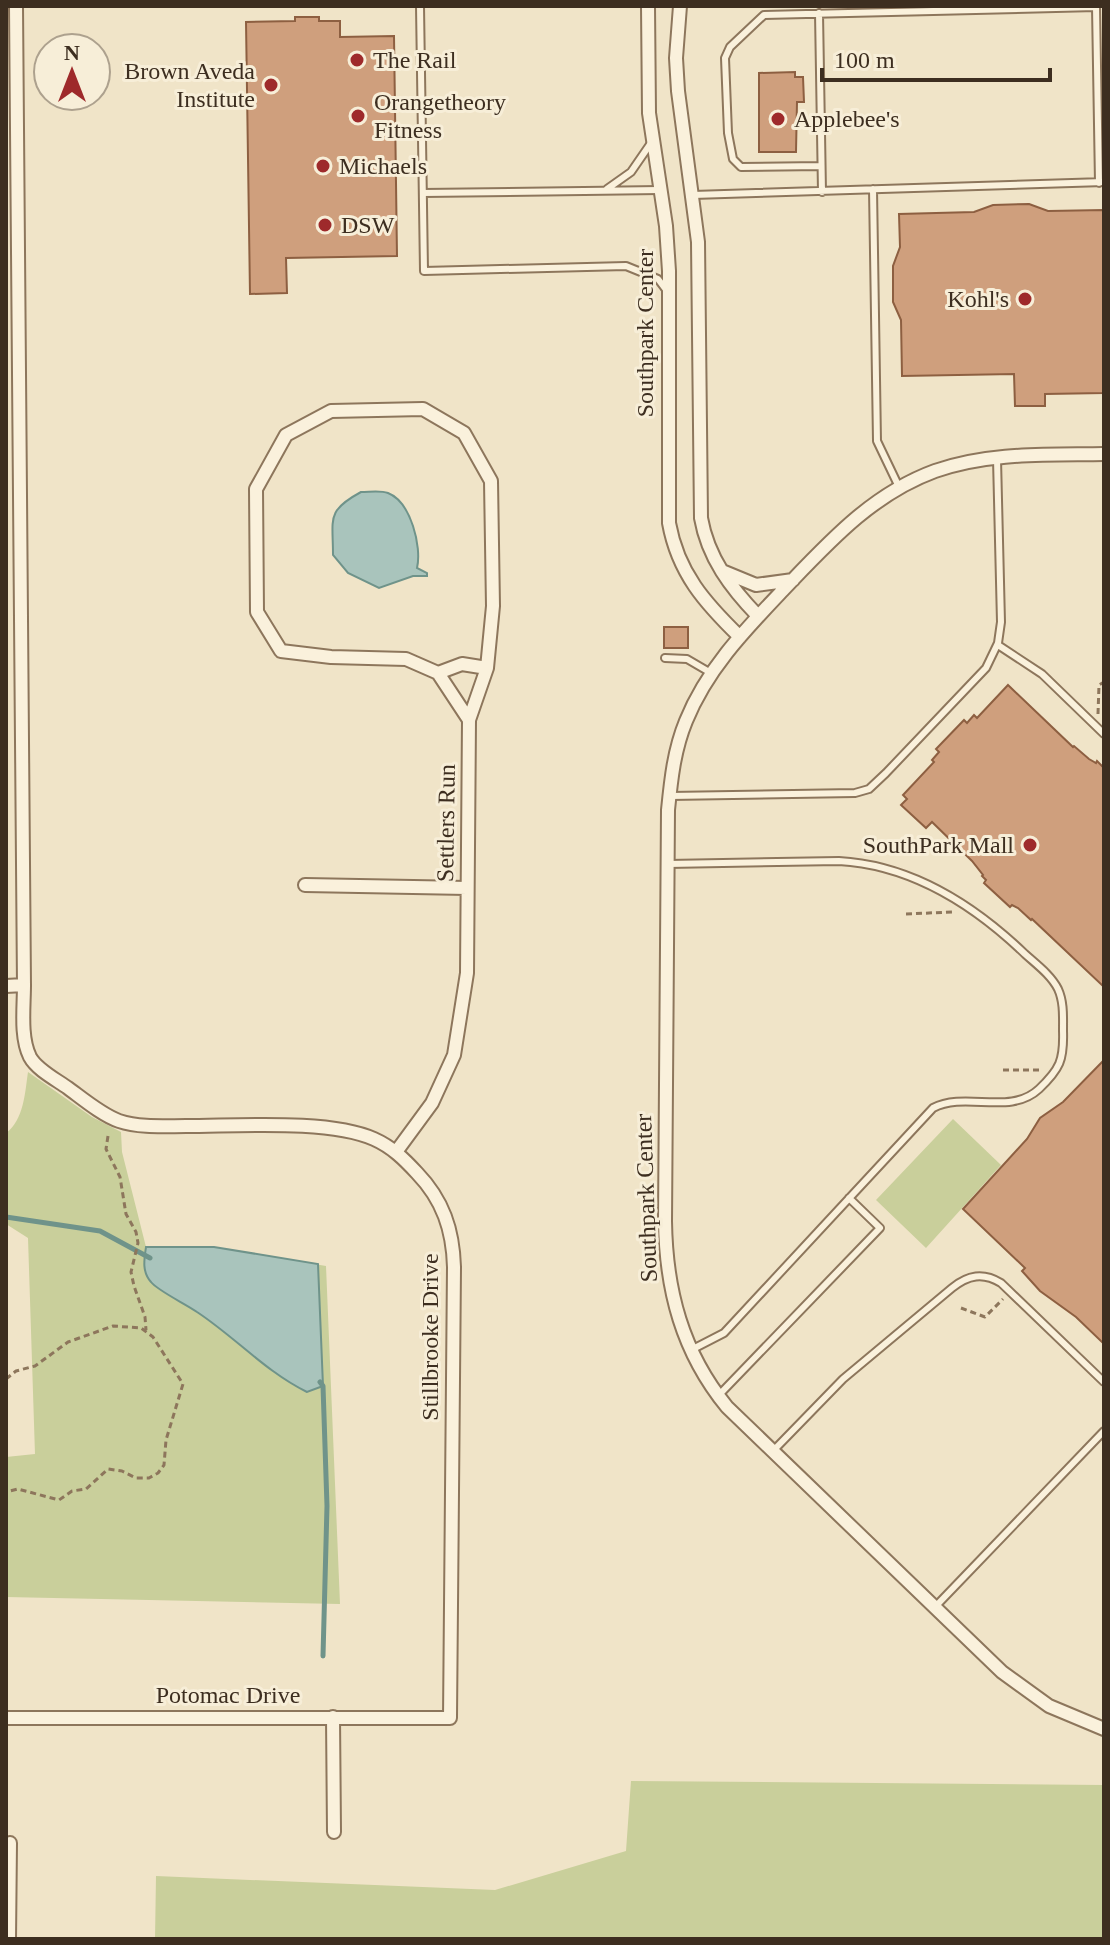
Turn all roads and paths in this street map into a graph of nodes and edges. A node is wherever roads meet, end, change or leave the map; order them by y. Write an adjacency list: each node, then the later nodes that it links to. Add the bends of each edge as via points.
1 (16, 6): 38 (street, Stillbrooke Drive)
2 (420, 6): 13 (lane)
3 (648, 6): 6 (street, Southpark Center)
4 (680, 6): 14 (street, via 677,81)
5 (819, 13): 7 (lane); 7 (lane, via 761,16 730,47 724,78 736,164); 8 (lane, via 1096,7)
6 (652, 139): 10 (lane, via 631,172); 11 (street, Southpark Center)
7 (821, 166): 12 (lane)
8 (1102, 182): 9 (lane)
9 (873, 189): 12 (lane); 18 (lane, via 877,441)
10 (605, 190): 11 (lane); 13 (lane)
11 (660, 190): 15 (street, Southpark Center)
12 (822, 192): 14 (lane)
13 (423, 193): 15 (lane, via 424,271 626,266 658,279)
14 (693, 195): 19 (street, via 701,334 701,509 705,536)
15 (669, 294): 22 (street, Southpark Center, via 667,492 672,539 697,593)
16 (1104, 454): 17 (street, Southpark Center)
17 (997, 457): 18 (street, Southpark Center, via 953,465); 23 (lane)
18 (899, 487): 20 (street, Southpark Center, via 854,519)
19 (722, 571): 20 (street, via 756,585); 21 (street)
20 (793, 580): 21 (street, Southpark Center)
21 (758, 616): 22 (street, Southpark Center)
22 (740, 637): 27 (street, Southpark Center)
23 (998, 645): 31 (lane, via 1042,674); 32 (lane, via 986,668 869,789 848,794)
24 (665, 658): 27 (lane, via 687,659)
25 (487, 668): 26 (street, via 462,664); 26 (street, Settlers Run, via 493,606 491,481 464,433 423,409 331,411 286,435 256,489 257,612 281,651 406,659); 29 (street, Settlers Run)
26 (438, 673): 29 (street)
27 (711, 673): 32 (street, Southpark Center, via 682,731)
28 (1104, 682): 30 (path, via 1099,685)
29 (469, 720): 35 (street, Settlers Run)
30 (1102, 720)
31 (1104, 734)
32 (670, 796): 33 (street, Southpark Center)
33 (667, 864): 44 (lane, via 839,861 905,876 981,914 1059,991 1063,1058 1039,1089 1019,1101 937,1106); 48 (street, Southpark Center, via 665,1245 671,1294)
34 (305, 885): 35 (street)
35 (467, 888): 43 (street, Settlers Run, via 467,973 454,1055 432,1103)
36 (952, 912): 37 (path)
37 (906, 914)
38 (24, 985): 39 (street); 43 (street, Stillbrooke Drive, via 24,1032 31,1058 119,1121 321,1127 374,1138)
39 (6, 986)
40 (1003, 1070): 41 (path)
41 (1046, 1070)
42 (108, 1136): 47 (path, via 106,1149 136,1232 131,1272)
43 (396, 1152): 58 (street, Stillbrooke Drive, via 437,1199 453,1245)
44 (849, 1198): 48 (lane, via 724,1333); 51 (lane, via 880,1228)
45 (1003, 1299): 46 (path, via 985,1317)
46 (961, 1308)
47 (146, 1332): 49 (path, via 113,1326 101,1330 68,1342); 54 (path, via 183,1384 158,1473 136,1478 108,1469 86,1489 59,1500 18,1489)
48 (691, 1350): 51 (street, Southpark Center)
49 (6, 1379)
50 (1104, 1382): 53 (lane, via 1001,1283 970,1276 843,1379)
51 (718, 1396): 53 (street, Southpark Center)
52 (1104, 1431): 55 (lane)
53 (772, 1452): 55 (street, Southpark Center)
54 (6, 1492)
55 (935, 1607): 59 (street, Southpark Center, via 1031,1695)
56 (333, 1717): 57 (street, Potomac Drive); 58 (street, Potomac Drive); 60 (street)
57 (6, 1718)
58 (450, 1718)
59 (1104, 1729)
60 (334, 1832)
61 (10, 1843): 62 (street)
62 (9, 1939)

